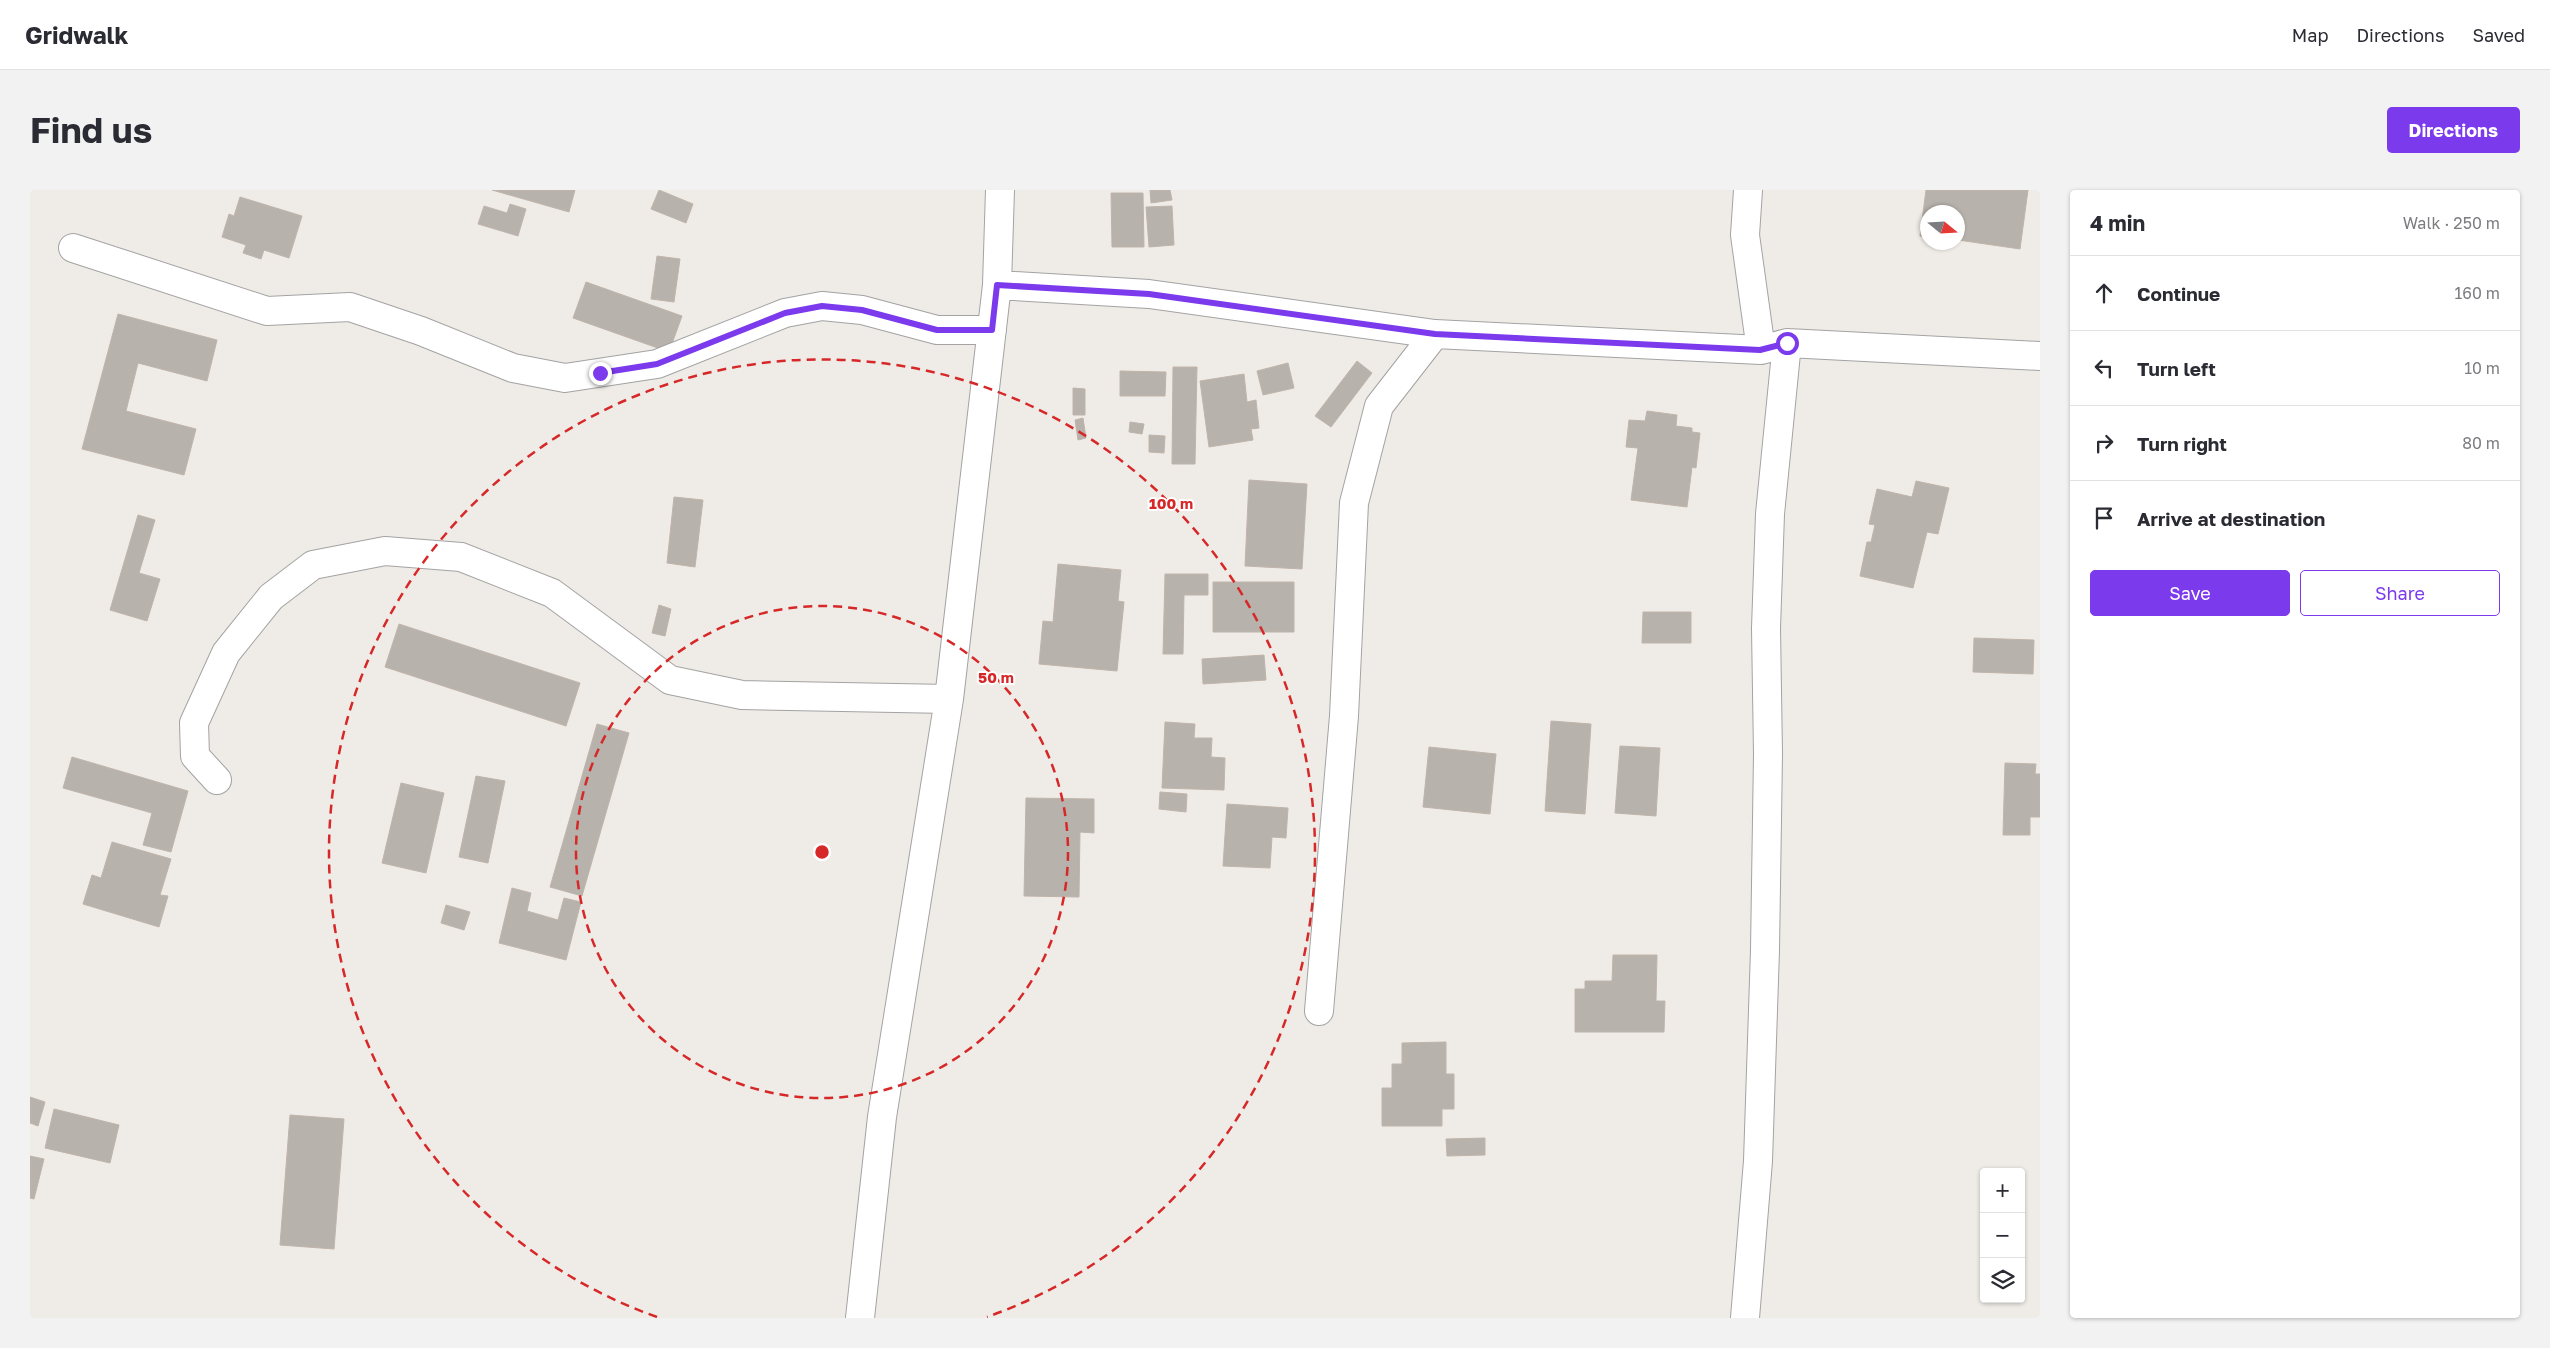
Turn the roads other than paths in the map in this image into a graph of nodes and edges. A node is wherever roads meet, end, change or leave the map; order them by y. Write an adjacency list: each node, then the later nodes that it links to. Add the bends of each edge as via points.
1 (1000, 190): 4 (street)
2 (1748, 190): 8 (street, via 1745,235)
3 (73, 248): 5 (street, via 267,311 350,307 513,368 565,378 657,364 785,313 822,306 862,310 937,330)
4 (997, 285): 5 (street); 6 (street, via 1149,294)
5 (992, 330): 10 (street)
6 (1435, 334): 8 (street); 12 (street, via 1380,406 1354,502 1344,716)
7 (1787, 343): 8 (street); 9 (street); 14 (street, via 1770,514 1766,628 1766,950 1758,1160)
8 (1760, 350)
9 (2040, 356)
10 (949, 699): 11 (street, via 742,695 670,680 552,593 461,557 385,551 313,565 271,597 226,654 194,723 195,756); 13 (street, via 882,1118)
11 (217, 780)
12 (1319, 1011)
13 (860, 1318)
14 (1745, 1318)

